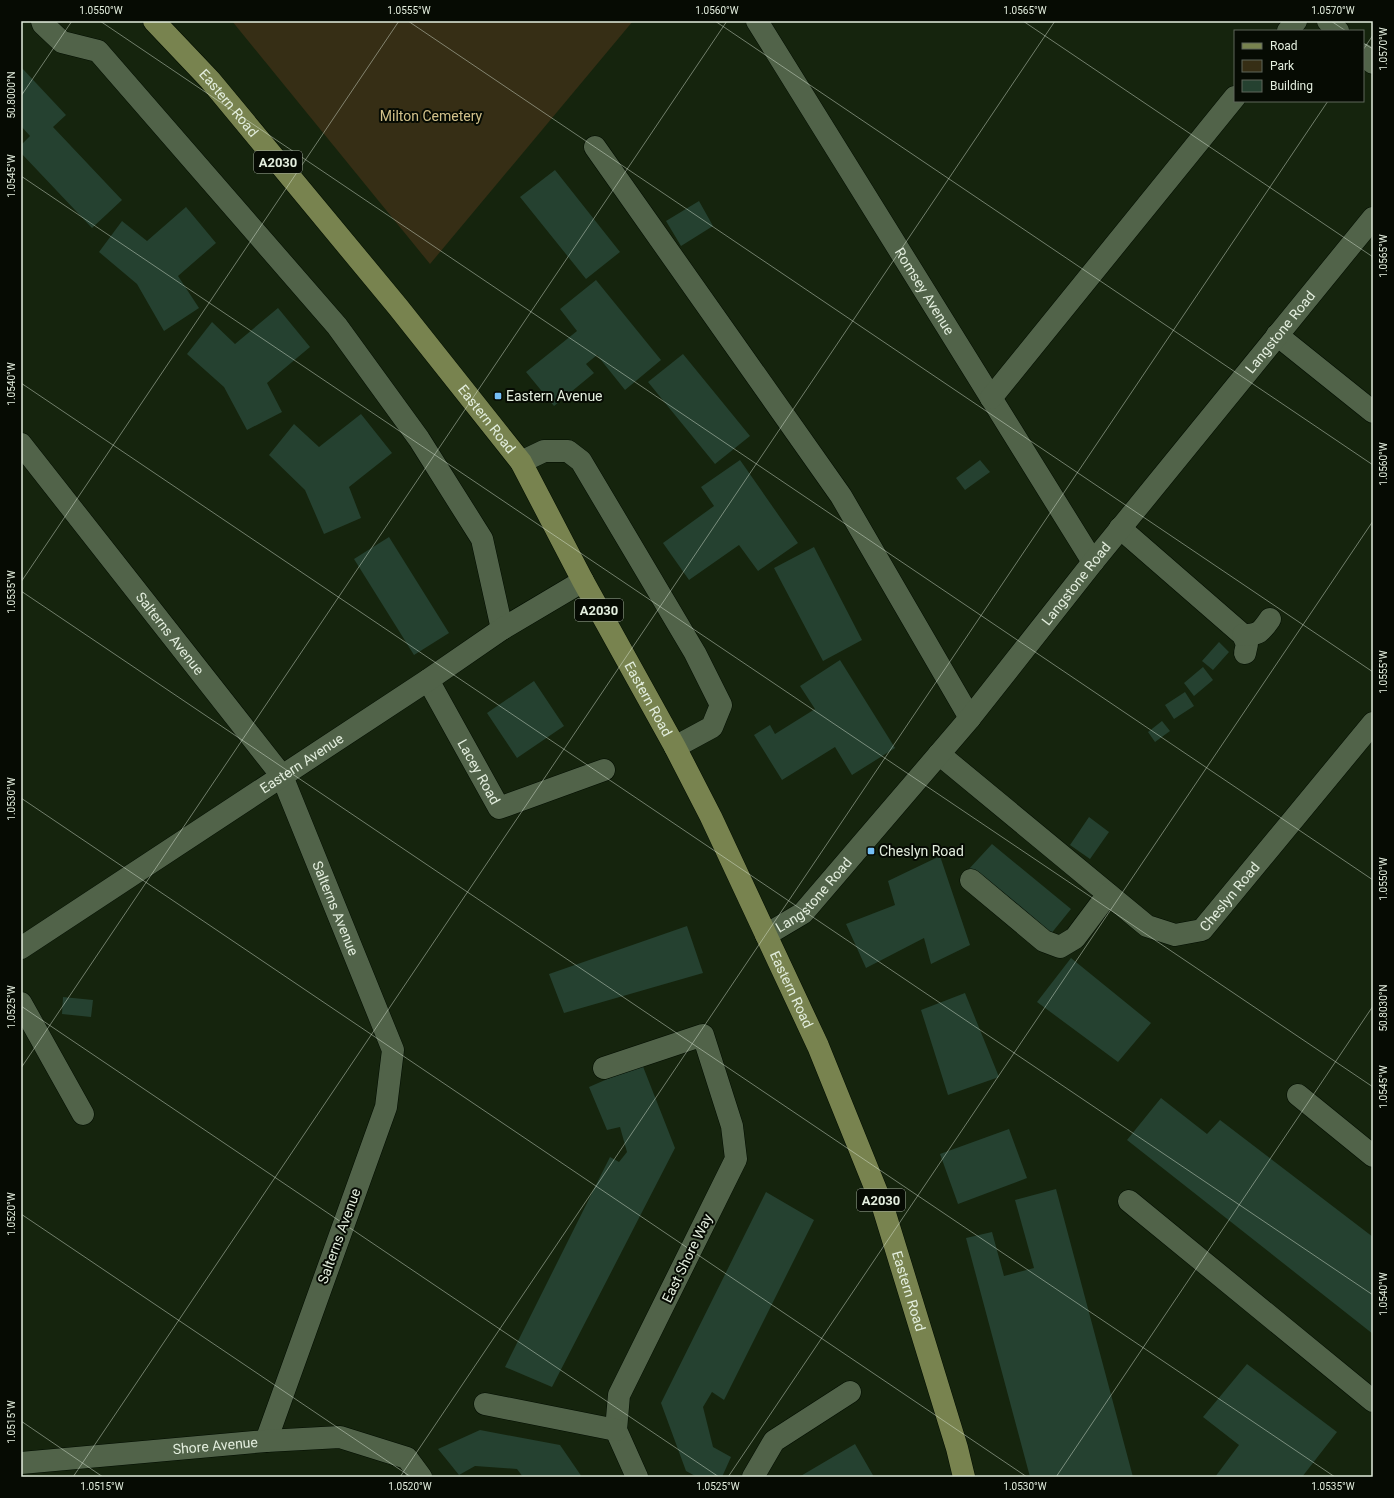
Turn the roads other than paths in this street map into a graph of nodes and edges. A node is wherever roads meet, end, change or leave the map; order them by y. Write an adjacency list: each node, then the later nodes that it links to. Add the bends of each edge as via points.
1 (42, 21): 22 (street, via 62,42 98,51 337,326 419,439 482,538)
2 (154, 21): 17 (main road, Eastern Road / A2030, via 220,92 398,307)
3 (757, 21): 14 (street, Romsey Avenue)
4 (1296, 21): 6 (street)
5 (1328, 21): 7 (street)
6 (1289, 30)
7 (1337, 30)
8 (1364, 55): 9 (street)
9 (1373, 63)
10 (1234, 98): 14 (street)
11 (595, 147): 24 (street, via 841,496)
12 (1373, 218): 13 (street, Langstone Road)
13 (1277, 335): 15 (street); 18 (street, Langstone Road)
14 (991, 398): 19 (street, Romsey Avenue)
15 (1373, 412)
16 (21, 444): 29 (street, Salterns Avenue)
17 (521, 462): 20 (main road, Eastern Road / A2030); 26 (street, via 544,451 568,451 581,461 695,653 721,705 712,727)
18 (1120, 528): 19 (street, Langstone Road); 21 (street, via 1244,644 1262,631)
19 (1093, 562): 24 (street, Langstone Road)
20 (583, 581): 22 (street, Eastern Avenue); 26 (main road, Eastern Road / A2030)
21 (1270, 619)
22 (502, 629): 23 (street, Eastern Avenue)
23 (428, 680): 28 (street, Lacey Road, via 499,808); 29 (street, Eastern Avenue)
24 (970, 718): 27 (street, Langstone Road)
25 (1373, 723): 31 (street, Cheslyn Road, via 1202,930 1175,935 1147,926)
26 (675, 747): 32 (main road, Eastern Road / A2030)
27 (939, 754): 31 (street, Cheslyn Road); 32 (street, Langstone Road, via 803,912)
28 (604, 770)
29 (282, 776): 33 (street, Eastern Avenue); 44 (street, Salterns Avenue, via 393,1050 386,1107)
30 (971, 880): 31 (street, via 1044,941 1060,947 1075,938)
31 (1108, 894)
32 (766, 935): 49 (main road, Eastern Road / A2030, via 818,1046 883,1207)
33 (21, 948)
34 (21, 1003): 37 (street)
35 (604, 1068): 43 (street, East Shore Way, via 703,1035 732,1126 736,1159 619,1395)
36 (1298, 1095): 38 (street)
37 (83, 1114)
38 (1373, 1156)
39 (1129, 1201): 41 (street)
40 (850, 1392): 48 (street, via 774,1441)
41 (1373, 1401)
42 (485, 1404): 43 (street)
43 (616, 1430): 47 (street, East Shore Way)
44 (266, 1441): 45 (street, Shore Avenue); 46 (street, Shore Avenue, via 340,1437 407,1458)
45 (21, 1463)
46 (421, 1477)
47 (637, 1477)
48 (753, 1477)
49 (964, 1477)

